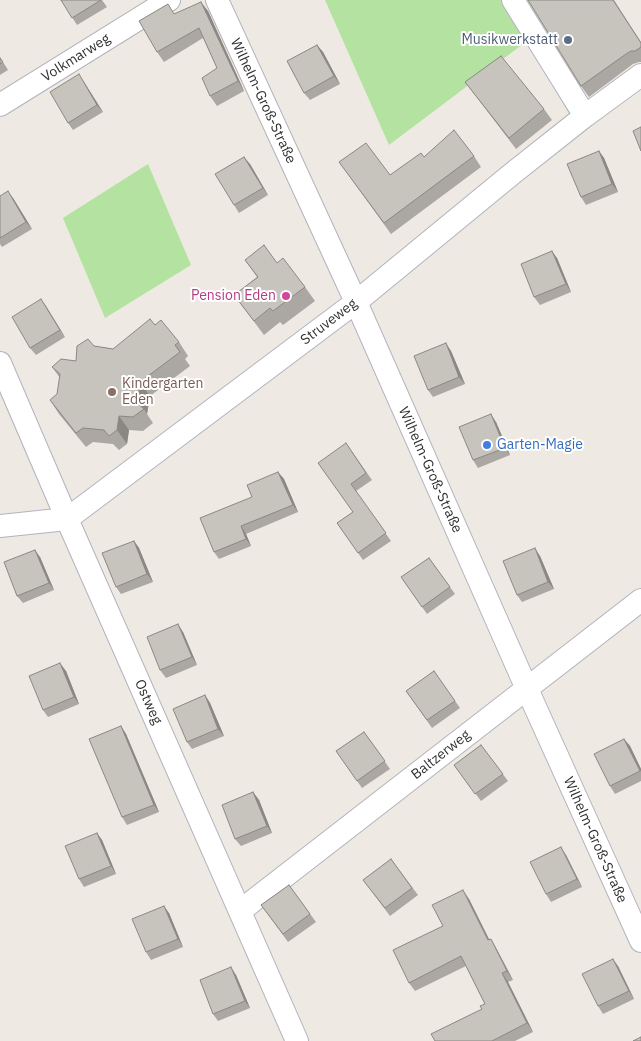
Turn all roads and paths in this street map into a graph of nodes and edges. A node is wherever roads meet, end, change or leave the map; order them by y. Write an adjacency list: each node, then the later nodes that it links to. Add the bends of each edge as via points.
1 (216, 0): 7 (street, Wilhelm-Groß-Straße)
2 (513, 0): 6 (street)
3 (156, 3): 5 (street, Volkmarweg)
4 (641, 75): 6 (street, Struveweg)
5 (0, 106)
6 (585, 116): 7 (street, Struveweg)
7 (356, 302): 9 (street, Struveweg); 12 (street, Wilhelm-Groß-Straße)
8 (0, 363): 9 (street, Ostweg)
9 (67, 519): 10 (street); 13 (street, Ostweg)
10 (0, 526)
11 (641, 600): 12 (street, Baltzerweg)
12 (527, 688): 13 (street, Baltzerweg); 14 (street, Wilhelm-Groß-Straße)
13 (240, 911): 15 (street, Ostweg)
14 (641, 941)
15 (297, 1041)

